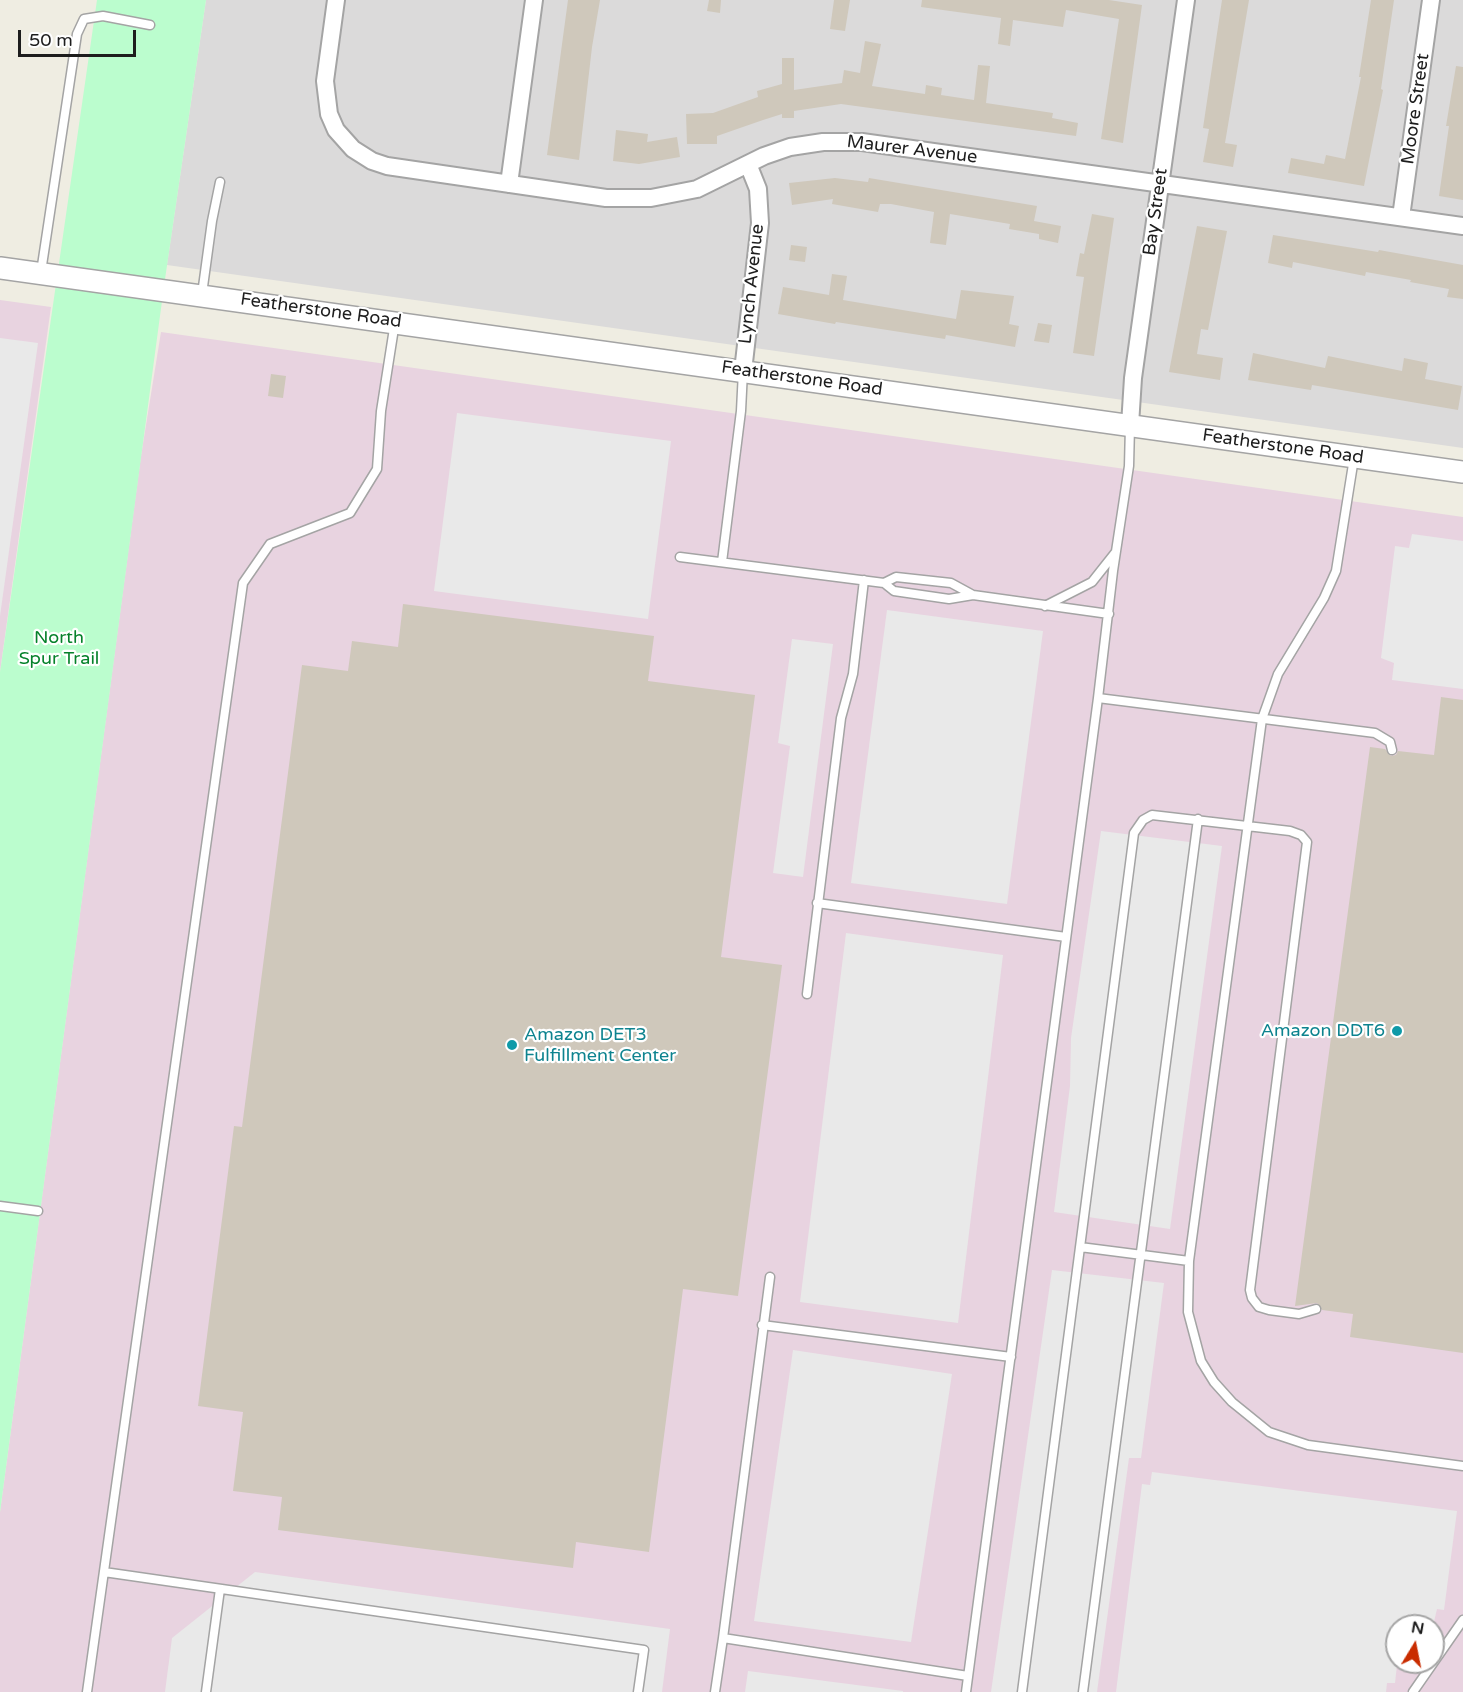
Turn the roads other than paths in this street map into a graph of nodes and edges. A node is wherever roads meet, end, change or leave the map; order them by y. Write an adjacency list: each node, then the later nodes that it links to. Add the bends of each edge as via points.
1 (336, 0): 9 (street, Maurer Avenue, via 325,89 329,114 342,138 359,153 387,166)
2 (534, 0): 9 (street)
3 (1186, 0): 8 (street, Bay Street)
4 (1431, 0): 10 (street, Moore Street)
5 (150, 25): 13 (lane, via 103,16 84,19 77,34)
6 (748, 164): 8 (street, Maurer Avenue, via 801,145 856,141); 9 (street, Maurer Avenue, via 697,189 651,198 606,198); 16 (street, Lynch Avenue, via 758,189 760,223)
7 (220, 182): 14 (lane)
8 (1161, 183): 10 (street, Maurer Avenue); 17 (street, Bay Street, via 1130,401)
9 (509, 184)
10 (1401, 217): 11 (street, Maurer Avenue)
11 (1463, 226)
12 (0, 268): 13 (street, Featherstone Road)
13 (40, 273): 14 (street, Featherstone Road)
14 (202, 294): 15 (street, Featherstone Road)
15 (395, 322): 16 (street, Featherstone Road); 46 (lane, via 381,411 377,469 350,513 270,543 243,583)
16 (743, 371): 17 (street, Featherstone Road); 22 (lane)
17 (1130, 425): 18 (street, Featherstone Road); 20 (lane, via 1129,466)
18 (1354, 457): 19 (street, Featherstone Road); 29 (lane, via 1336,571 1278,674)
19 (1463, 472)
20 (1117, 551): 26 (lane, via 1092,582); 27 (lane)
21 (680, 557): 22 (lane)
22 (722, 562): 23 (lane)
23 (864, 580): 24 (lane); 33 (lane)
24 (884, 583): 25 (lane, via 894,591 949,599); 25 (lane, via 896,577 951,584)
25 (973, 595): 26 (lane)
26 (1046, 606): 27 (lane)
27 (1109, 614): 28 (lane)
28 (1098, 698): 29 (lane); 34 (lane)
29 (1262, 719): 30 (lane, via 1375,733 1390,742); 32 (lane)
30 (1392, 750)
31 (1198, 819): 32 (lane); 38 (lane, via 1152,814 1134,833); 39 (lane)
32 (1246, 825): 40 (lane); 42 (lane, via 1300,835 1307,842 1308,852 1250,1290 1259,1307 1269,1310 1299,1314)
33 (817, 903): 34 (lane); 35 (lane)
34 (1066, 937): 44 (lane)
35 (807, 994)
36 (0, 1206): 37 (lane)
37 (38, 1211)
38 (1080, 1247): 39 (lane); 56 (lane)
39 (1141, 1255): 40 (lane); 57 (lane)
40 (1189, 1261): 45 (lane, via 1188,1312 1202,1361 1214,1382 1250,1418 1269,1432 1308,1445)
41 (770, 1277): 43 (lane)
42 (1316, 1309)
43 (762, 1325): 44 (lane); 49 (lane)
44 (1011, 1357): 50 (lane)
45 (1463, 1466)
46 (104, 1572): 47 (lane); 51 (lane)
47 (220, 1589): 52 (lane); 53 (lane, via 644,1650)
48 (1463, 1620): 58 (lane)
49 (723, 1638): 50 (lane); 54 (lane)
50 (968, 1676): 55 (lane)
51 (87, 1692)
52 (206, 1692)
53 (638, 1692)
54 (715, 1692)
55 (966, 1692)
56 (1022, 1692)
57 (1083, 1692)
58 (1413, 1692)

